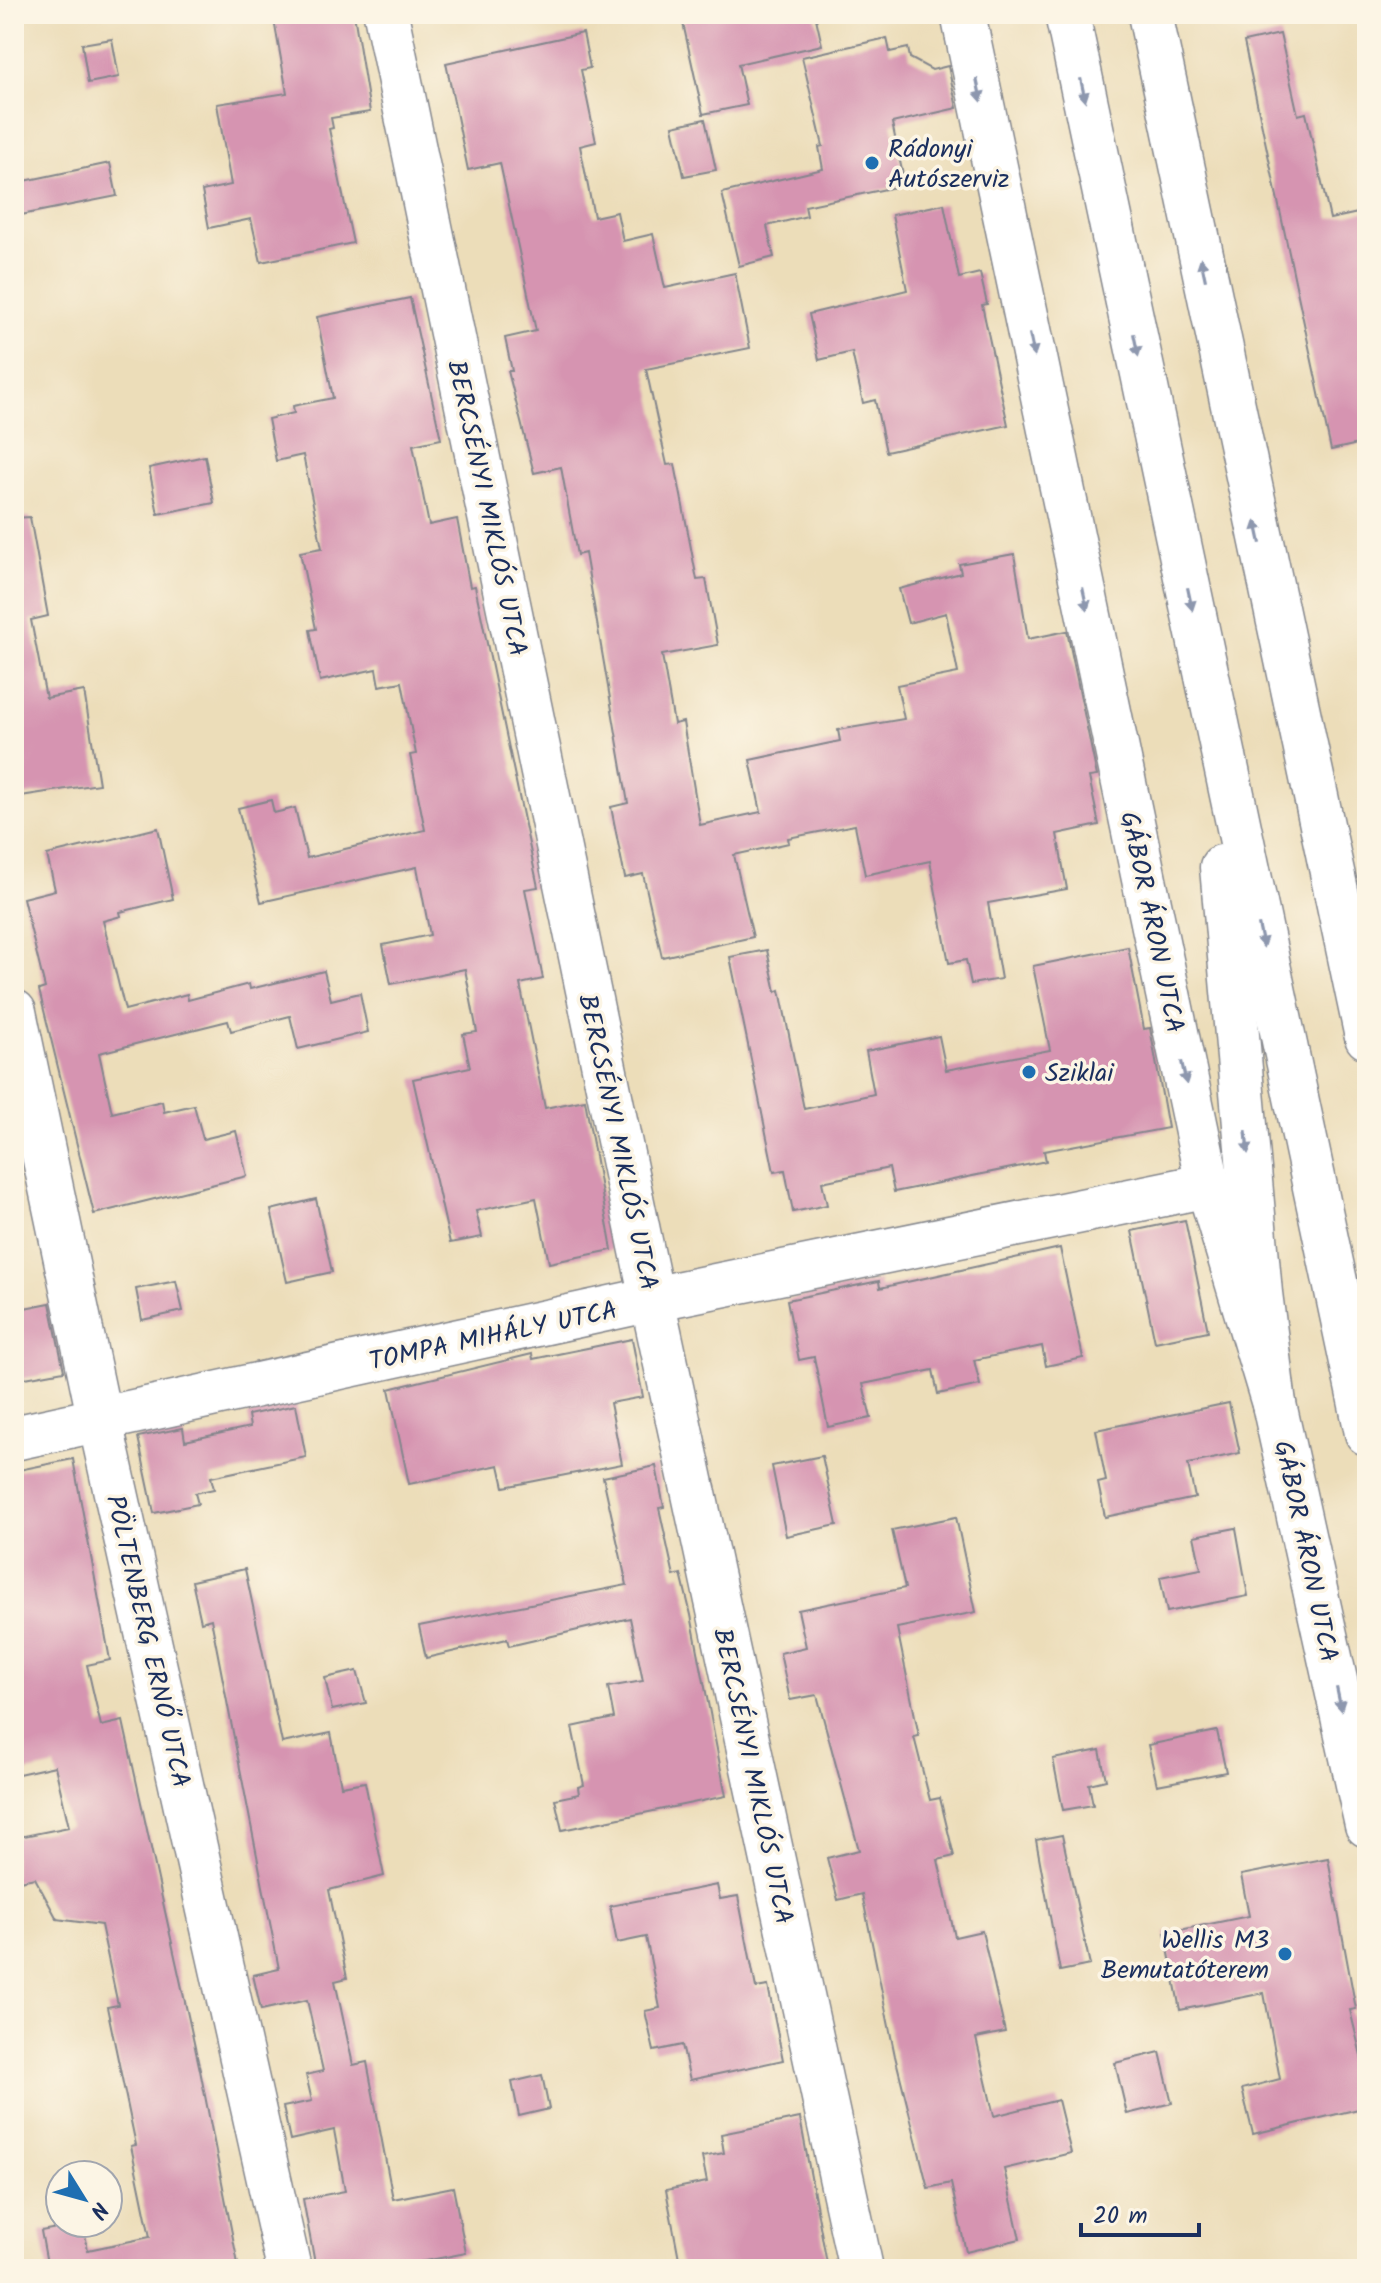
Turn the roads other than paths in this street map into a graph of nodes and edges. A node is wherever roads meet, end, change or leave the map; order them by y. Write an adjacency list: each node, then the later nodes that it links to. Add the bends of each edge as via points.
1 (386, 14): 11 (street, BERCSÉNYI MIKLÓS UTCA)
2 (963, 14): 10 (street, GÁBOR ÁRON UTCA, one-way to 10)
3 (1067, 14): 6 (street, one-way to 6)
4 (1150, 14): 5 (street, one-way to 4)
5 (1285, 663): 7 (street); 9 (street)
6 (1205, 674): 12 (street, one-way to 12); 14 (street, one-way to 14)
7 (1367, 909)
8 (14, 1012): 13 (street, PÖLTENBERG ERNŐ UTCA)
9 (1367, 1037)
10 (1208, 1185): 11 (street, TOMPA MIHÁLY UTCA); 12 (street, GÁBOR ÁRON UTCA)
11 (652, 1299): 13 (street, TOMPA MIHÁLY UTCA); 18 (street, BERCSÉNYI MIKLÓS UTCA)
12 (1274, 1404): 16 (street, GÁBOR ÁRON UTCA, one-way to 16)
13 (100, 1421): 15 (street, TOMPA MIHÁLY UTCA); 17 (street, PÖLTENBERG ERNŐ UTCA)
14 (1367, 1433)
15 (14, 1438)
16 (1367, 1825)
17 (289, 2269)
18 (861, 2269)

